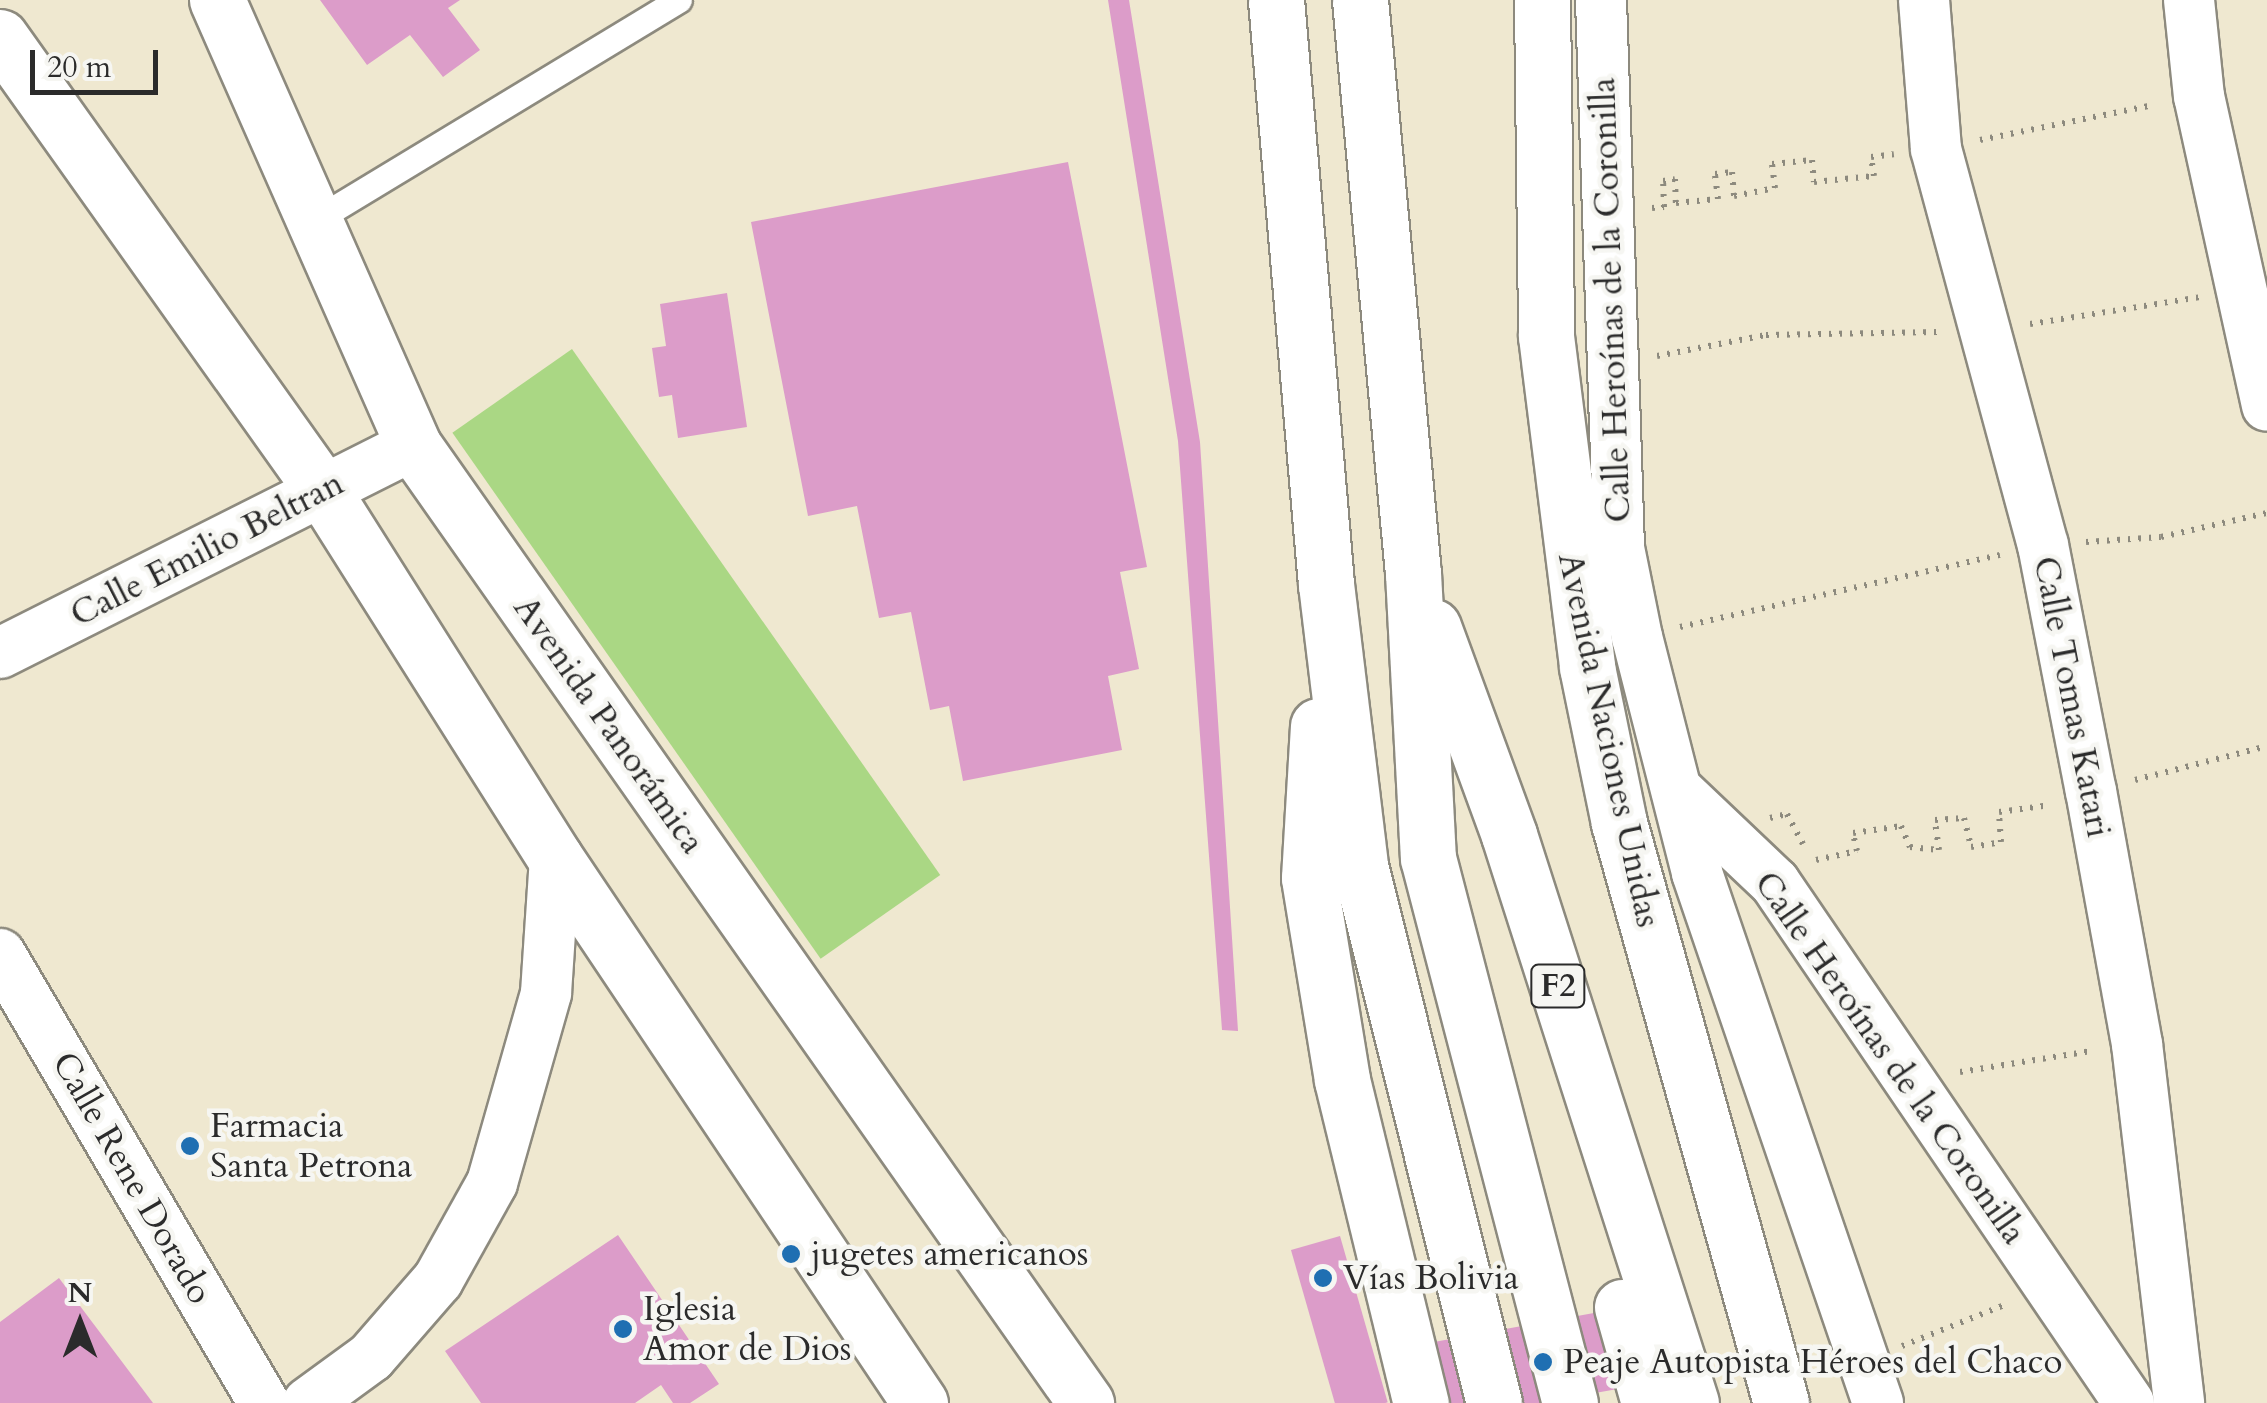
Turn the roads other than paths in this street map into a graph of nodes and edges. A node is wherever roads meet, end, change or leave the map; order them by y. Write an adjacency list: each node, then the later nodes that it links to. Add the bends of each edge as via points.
1 (216, 0): 10 (main road, Avenida Panorámica)
2 (679, 0): 10 (lane)
3 (1276, 0): 15 (main road)
4 (1360, 0): 14 (main road, F2)
5 (1542, 0): 35 (main road, Avenida Naciones Unidas, via 1546,336 1586,666 1619,824)
6 (1601, 0): 17 (street, Calle Heroínas de la Coronilla, via 1619,548)
7 (1924, 0): 37 (street, Calle Tomas Katari, via 1936,149 2043,545 2137,1044)
8 (2189, 0): 11 (street, via 2198,96)
9 (0, 37): 13 (main road)
10 (312, 222): 12 (main road, Avenida Panorámica)
11 (2267, 406)
12 (413, 445): 13 (street, Calle Emilio Beltran); 25 (main road, Avenida Panorámica)
13 (323, 492): 16 (street, Calle Emilio Beltran); 18 (main road)
14 (1413, 573): 31 (main road, F2, via 1428,858); 32 (main road, F2, via 1455,864); 33 (main road, F2, via 1484,848); 34 (main road, F2, via 1509,835)
15 (1326, 584): 20 (main road, via 1309,878 1342,1080); 28 (main road, via 1333,868); 29 (main road, via 1360,866); 30 (main road, via 1382,862)
16 (0, 653)
17 (1678, 790): 21 (street, via 1697,872); 36 (street, Calle Heroínas de la Coronilla, via 1775,883)
18 (554, 858): 23 (street, via 546,993 492,1184 438,1280 371,1357); 24 (main road)
19 (0, 954): 22 (street, Calle Rene Dorado)
20 (1374, 1203): 26 (lane, via 1383,1352); 27 (main road)
21 (1873, 1382)
22 (264, 1403)
23 (308, 1403)
24 (920, 1403)
25 (1086, 1403)
26 (1395, 1403)
27 (1421, 1403)
28 (1458, 1403)
29 (1494, 1403)
30 (1528, 1403)
31 (1570, 1403)
32 (1608, 1403)
33 (1649, 1403)
34 (1691, 1403)
35 (1781, 1403)
36 (2129, 1403)
37 (2179, 1403)

